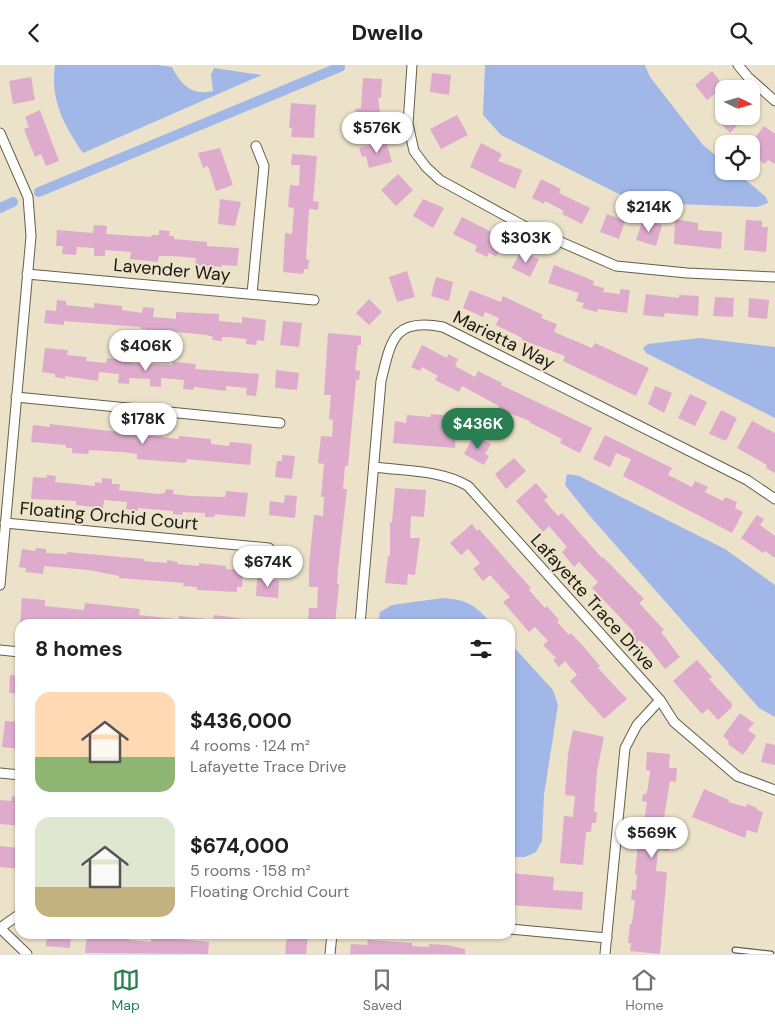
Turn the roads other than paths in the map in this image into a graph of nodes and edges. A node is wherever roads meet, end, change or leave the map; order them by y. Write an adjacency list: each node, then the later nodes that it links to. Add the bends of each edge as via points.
1 (412, 65): 7 (street, via 408,124 414,151 440,180 524,226 616,266)
2 (738, 65): 3 (street)
3 (775, 101)
4 (0, 133): 6 (street, via 28,197 31,236)
5 (256, 147): 8 (street, via 264,166)
6 (27, 273): 8 (street, Lavender Way); 10 (street)
7 (775, 277)
8 (252, 294): 9 (street, Lavender Way)
9 (314, 300)
10 (16, 397): 11 (street); 14 (street)
11 (280, 423)
12 (374, 467): 13 (street, Marietta Way, via 381,381 388,347 396,334 414,325 427,324 461,336 746,480); 17 (street, Marietta Way); 20 (street, Lafayette Trace Drive, via 440,475 468,486)
13 (775, 499)
14 (5, 523): 15 (street, Floating Orchid Court); 16 (street)
15 (270, 547)
16 (0, 585)
17 (360, 619)
18 (0, 650): 19 (street)
19 (15, 652)
20 (660, 700): 23 (street, Lafayette Trace Drive, via 674,722 737,776); 27 (street, via 637,725 625,747)
21 (0, 773): 22 (street)
22 (15, 774)
23 (775, 790)
24 (15, 918): 25 (street)
25 (0, 928): 30 (street)
26 (515, 929): 27 (street)
27 (607, 938): 32 (street)
28 (332, 939): 31 (street)
29 (735, 950): 33 (lane)
30 (27, 954)
31 (330, 954)
32 (605, 954)
33 (772, 954)

